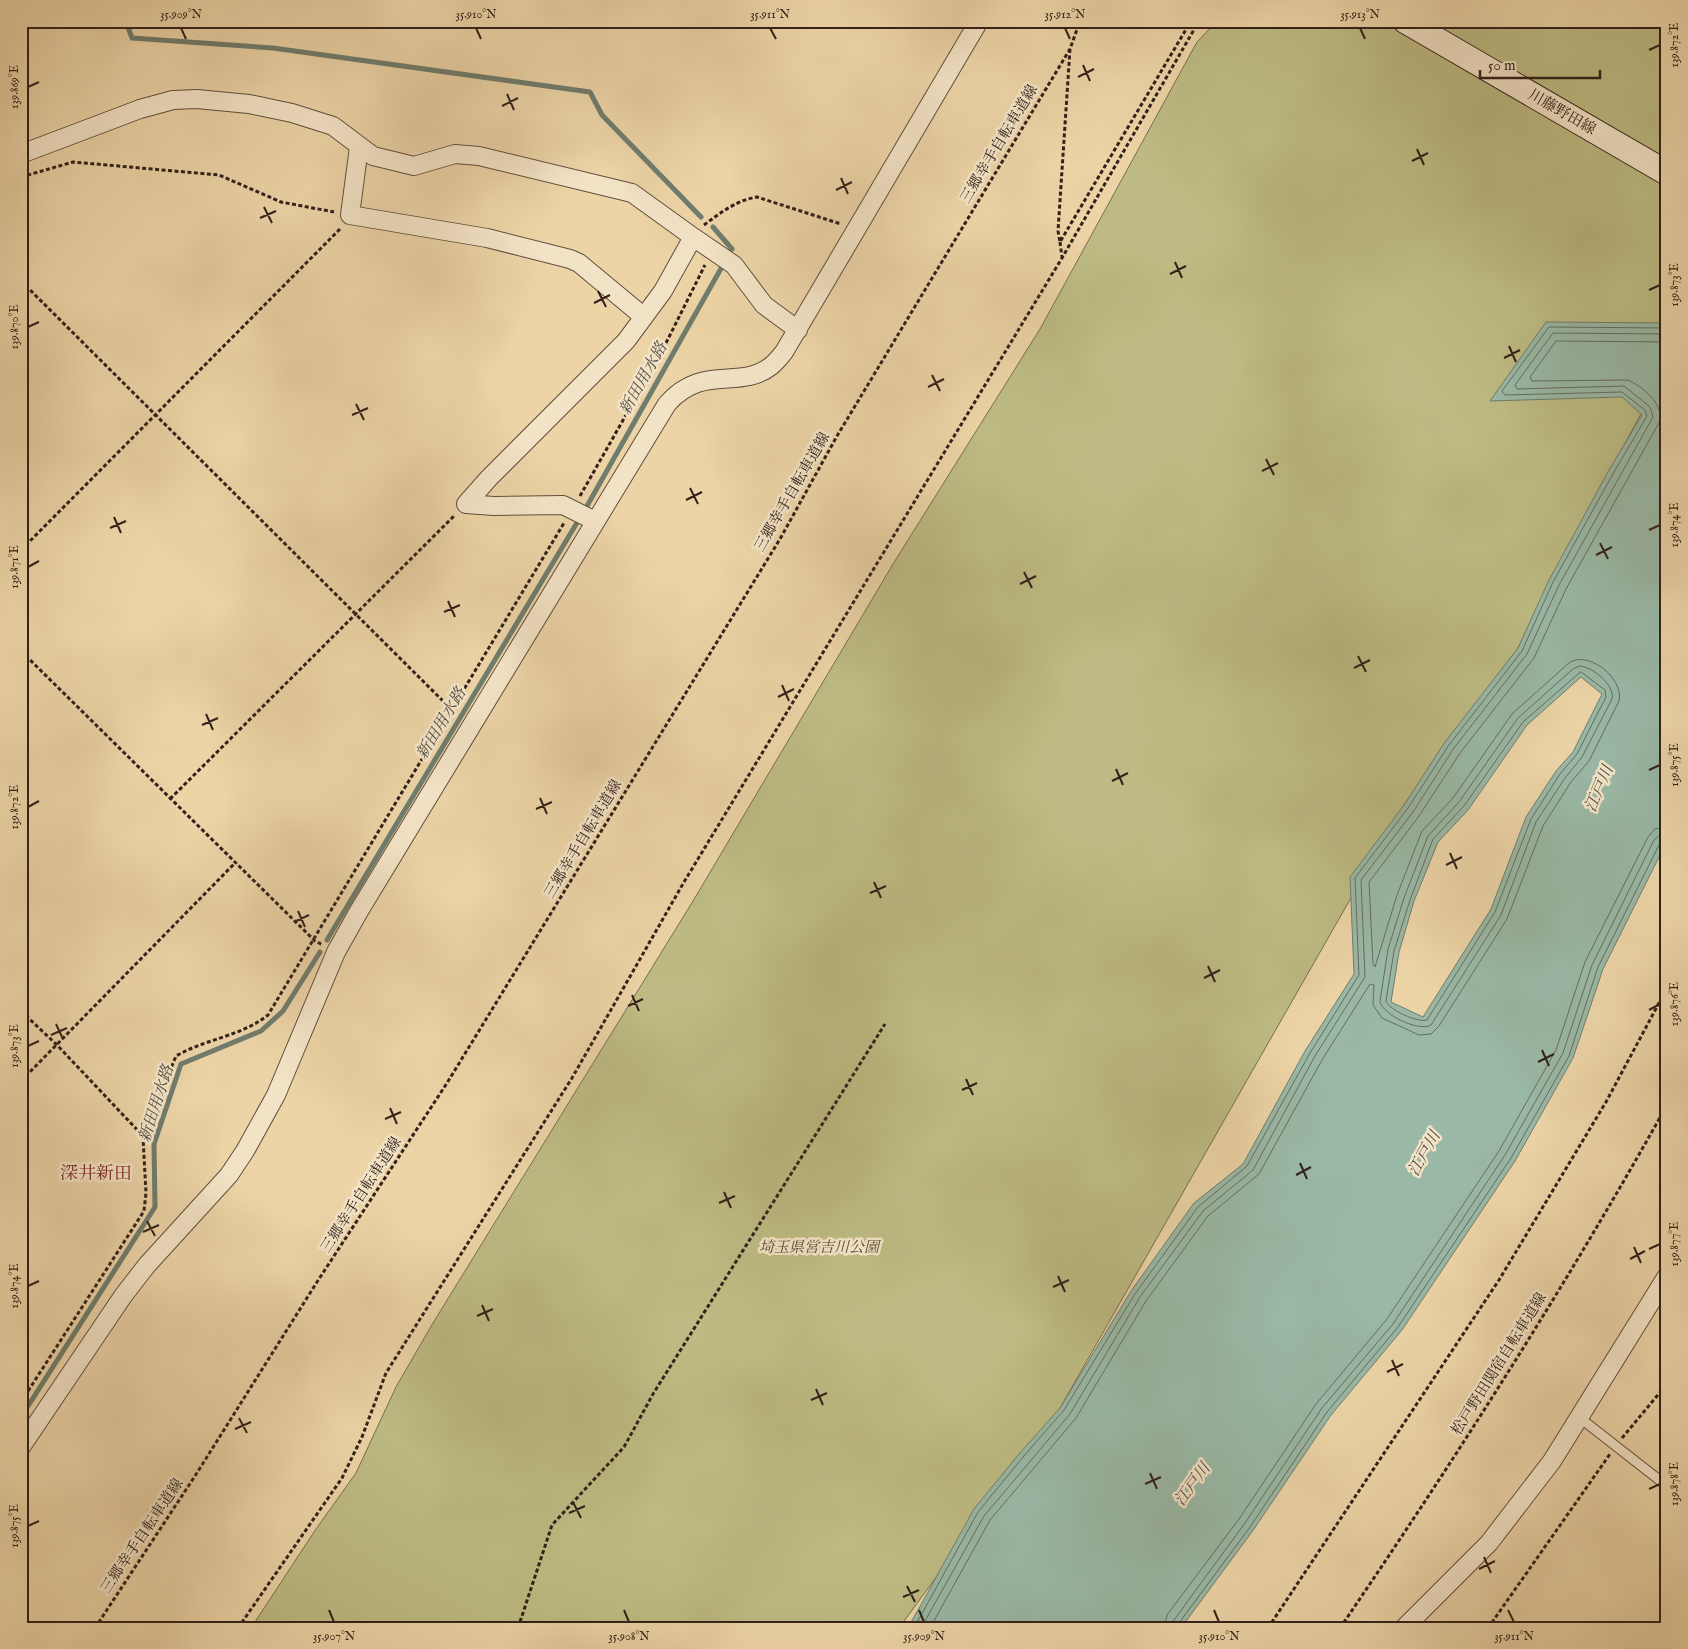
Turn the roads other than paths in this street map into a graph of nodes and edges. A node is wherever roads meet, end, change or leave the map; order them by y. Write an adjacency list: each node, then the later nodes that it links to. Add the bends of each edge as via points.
1 (747, 21): 2 (lane)
2 (792, 21)
3 (979, 21): 10 (street)
4 (1405, 21): 7 (main road, 川藤野田線)
5 (359, 146): 6 (street, via 333,126 292,113 249,104 197,99 173,100 140,109); 8 (street, via 373,156 414,166 455,154 479,156 622,189 648,202); 9 (street, via 350,215 487,238 570,259)
6 (21, 154)
7 (1667, 173)
8 (692, 238): 9 (street, via 663,291); 10 (street, via 734,265 764,305)
9 (644, 317): 11 (street, via 626,342 466,504 563,505)
10 (798, 330): 11 (street, via 770,367 745,376 701,380 676,394)
11 (595, 521): 14 (street, via 336,952 276,1096 245,1151 229,1175 123,1296)
12 (1667, 1276): 13 (street)
13 (1580, 1418): 15 (lane); 16 (street, via 1552,1461 1489,1543)
14 (21, 1447)
15 (1667, 1486)
16 (1404, 1628)

